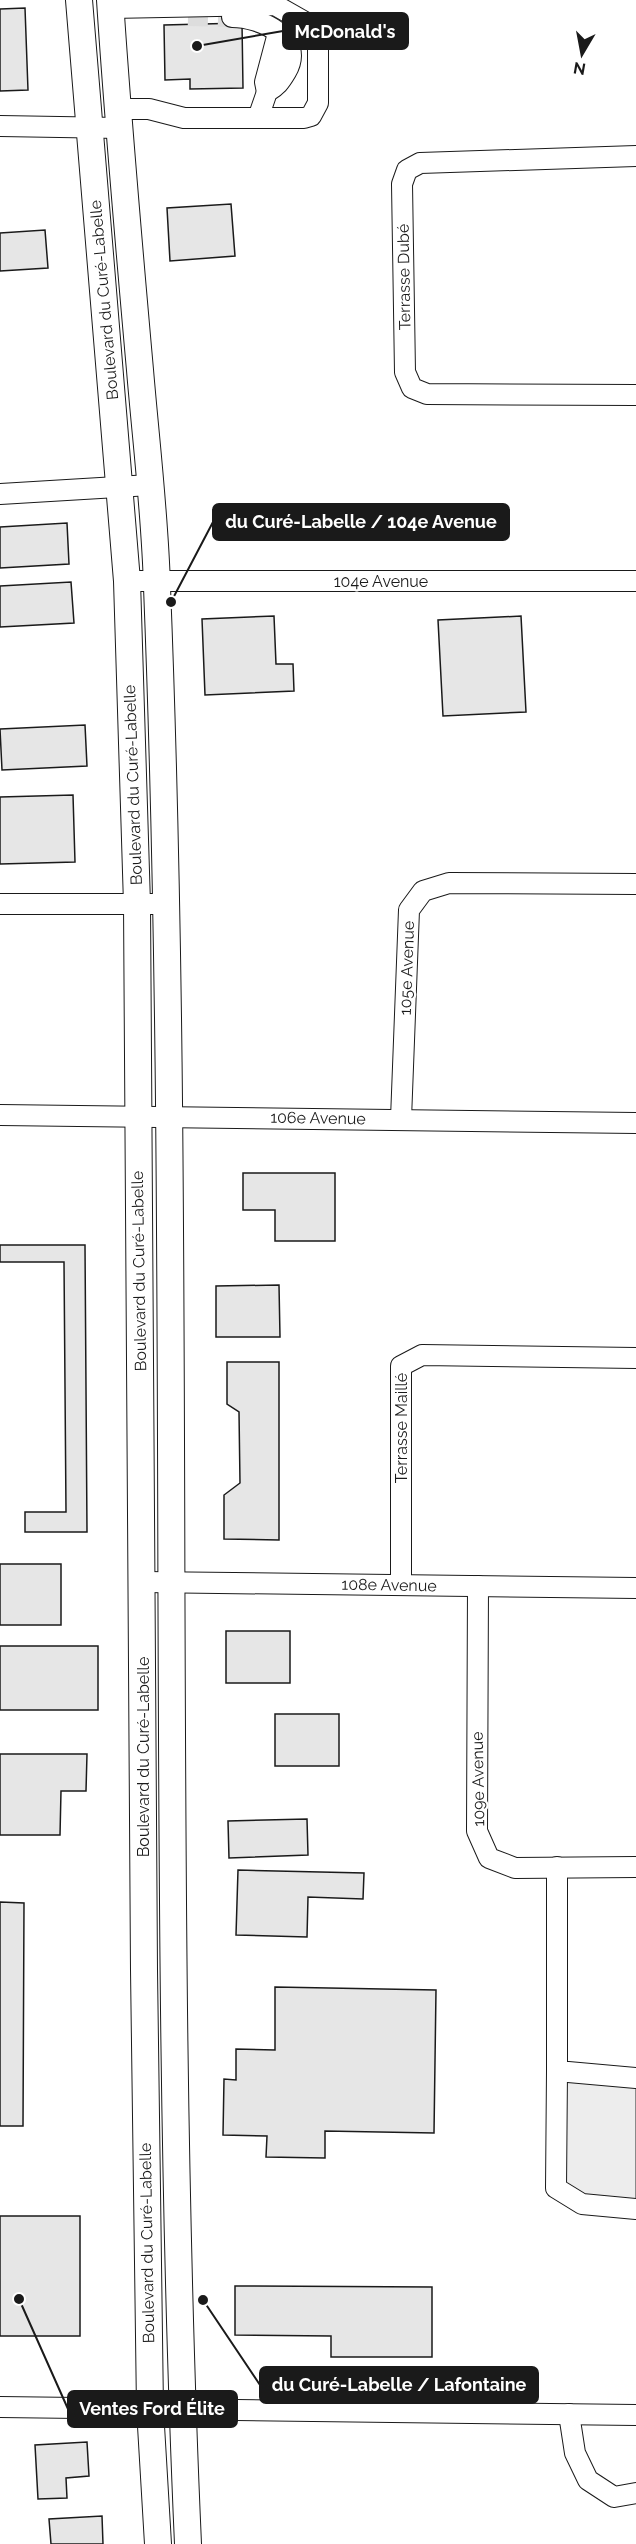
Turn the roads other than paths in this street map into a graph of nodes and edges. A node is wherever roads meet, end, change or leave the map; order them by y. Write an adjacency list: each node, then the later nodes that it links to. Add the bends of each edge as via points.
1 (79, 0): 8 (main road, Boulevard du Curé-Labelle)
2 (275, 2): 3 (street, via 182,11); 5 (street, via 318,35 318,103 310,116 304,118)
3 (110, 4): 6 (main road, Boulevard du Curé-Labelle)
4 (232, 17): 5 (street, via 264,23 291,46 292,56 278,86 267,92)
5 (258, 118): 6 (street, via 184,118 149,109)
6 (118, 119): 8 (street); 11 (main road, Boulevard du Curé-Labelle)
7 (0, 126): 8 (street)
8 (88, 128): 12 (main road, Boulevard du Curé-Labelle)
9 (636, 156): 10 (street, Terrasse Dubé, via 420,163 407,171 402,184 405,372 412,388 427,394)
10 (636, 395)
11 (150, 485): 12 (street); 15 (main road, Boulevard du Curé-Labelle)
12 (120, 486): 13 (street); 14 (main road, Boulevard du Curé-Labelle)
13 (0, 494)
14 (126, 581): 15 (street, 104e Avenue); 19 (main road, Boulevard du Curé-Labelle)
15 (157, 581): 16 (street, 104e Avenue); 20 (main road, Boulevard du Curé-Labelle)
16 (636, 581)
17 (636, 884): 24 (street, 105e Avenue, via 448,883 423,891 409,910)
18 (0, 904): 19 (street)
19 (137, 904): 20 (street); 22 (main road, Boulevard du Curé-Labelle)
20 (166, 904): 23 (main road, Boulevard du Curé-Labelle)
21 (0, 1115): 22 (street, 106e Avenue)
22 (137, 1117): 23 (street, 106e Avenue); 27 (main road, Boulevard du Curé-Labelle)
23 (169, 1117): 24 (street, 106e Avenue); 28 (main road, Boulevard du Curé-Labelle)
24 (401, 1119): 25 (street, 106e Avenue)
25 (636, 1123)
26 (636, 1358): 29 (street, Terrasse Maillé, via 422,1355 401,1366)
27 (143, 1582): 28 (street, 108e Avenue); 35 (main road, Boulevard du Curé-Labelle)
28 (171, 1582): 29 (street, 108e Avenue); 34 (main road, Boulevard du Curé-Labelle)
29 (401, 1585): 30 (street, 108e Avenue)
30 (478, 1586): 31 (street, 108e Avenue); 32 (street, 109e Avenue, via 477,1831 489,1858 515,1868)
31 (636, 1588)
32 (557, 1867): 33 (street, 109e Avenue); 36 (street)
33 (636, 1867)
34 (173, 1969): 35 (main road); 41 (main road, Boulevard du Curé-Labelle)
35 (144, 1970): 40 (main road, Boulevard du Curé-Labelle)
36 (557, 2071): 37 (street); 38 (street, via 556,2188 582,2204)
37 (636, 2078)
38 (636, 2210)
39 (0, 2407): 40 (street)
40 (150, 2409): 41 (street); 45 (main road, Boulevard du Curé-Labelle)
41 (182, 2409): 42 (street); 46 (main road, Boulevard du Curé-Labelle)
42 (569, 2414): 43 (street); 44 (street, via 575,2453 588,2480 615,2497)
43 (636, 2415)
44 (636, 2493)
45 (158, 2544)
46 (188, 2544)

